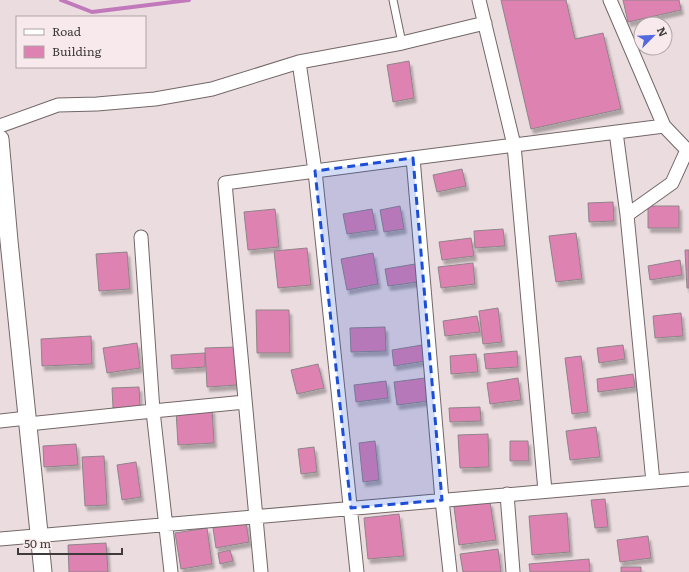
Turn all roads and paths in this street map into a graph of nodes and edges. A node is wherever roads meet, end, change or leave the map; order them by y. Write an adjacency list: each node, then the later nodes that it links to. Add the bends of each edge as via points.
1 (393, 0): 5 (lane)
2 (479, 0): 4 (street)
3 (610, 0): 8 (street)
4 (485, 23): 5 (street); 11 (street)
5 (402, 43): 6 (street)
6 (299, 62): 7 (street, via 212,89 155,99 58,105); 14 (street)
7 (0, 126)
8 (664, 126): 9 (street); 12 (street)
9 (616, 132): 11 (street); 15 (street)
10 (0, 139): 17 (street)
11 (514, 145): 13 (street); 24 (street)
12 (688, 150): 15 (street, via 672,183)
13 (413, 158): 14 (street); 26 (street)
14 (316, 171): 18 (street, via 225,183); 27 (street)
15 (627, 215): 23 (street)
16 (141, 237): 19 (street)
17 (4, 241): 21 (street)
18 (245, 402): 19 (street); 28 (street)
19 (153, 411): 21 (street); 29 (street)
20 (0, 421): 21 (street)
21 (28, 421): 30 (street)
22 (689, 479): 23 (street)
23 (653, 482): 24 (street)
24 (546, 491): 25 (street)
25 (507, 494): 26 (street); 37 (street)
26 (442, 500): 27 (street); 36 (street)
27 (351, 508): 28 (street); 35 (street)
28 (256, 516): 29 (street); 34 (street)
29 (166, 524): 30 (street); 33 (street)
30 (39, 535): 31 (street); 32 (street)
31 (0, 539)
32 (43, 572)
33 (171, 572)
34 (261, 572)
35 (357, 572)
36 (450, 572)
37 (513, 572)

